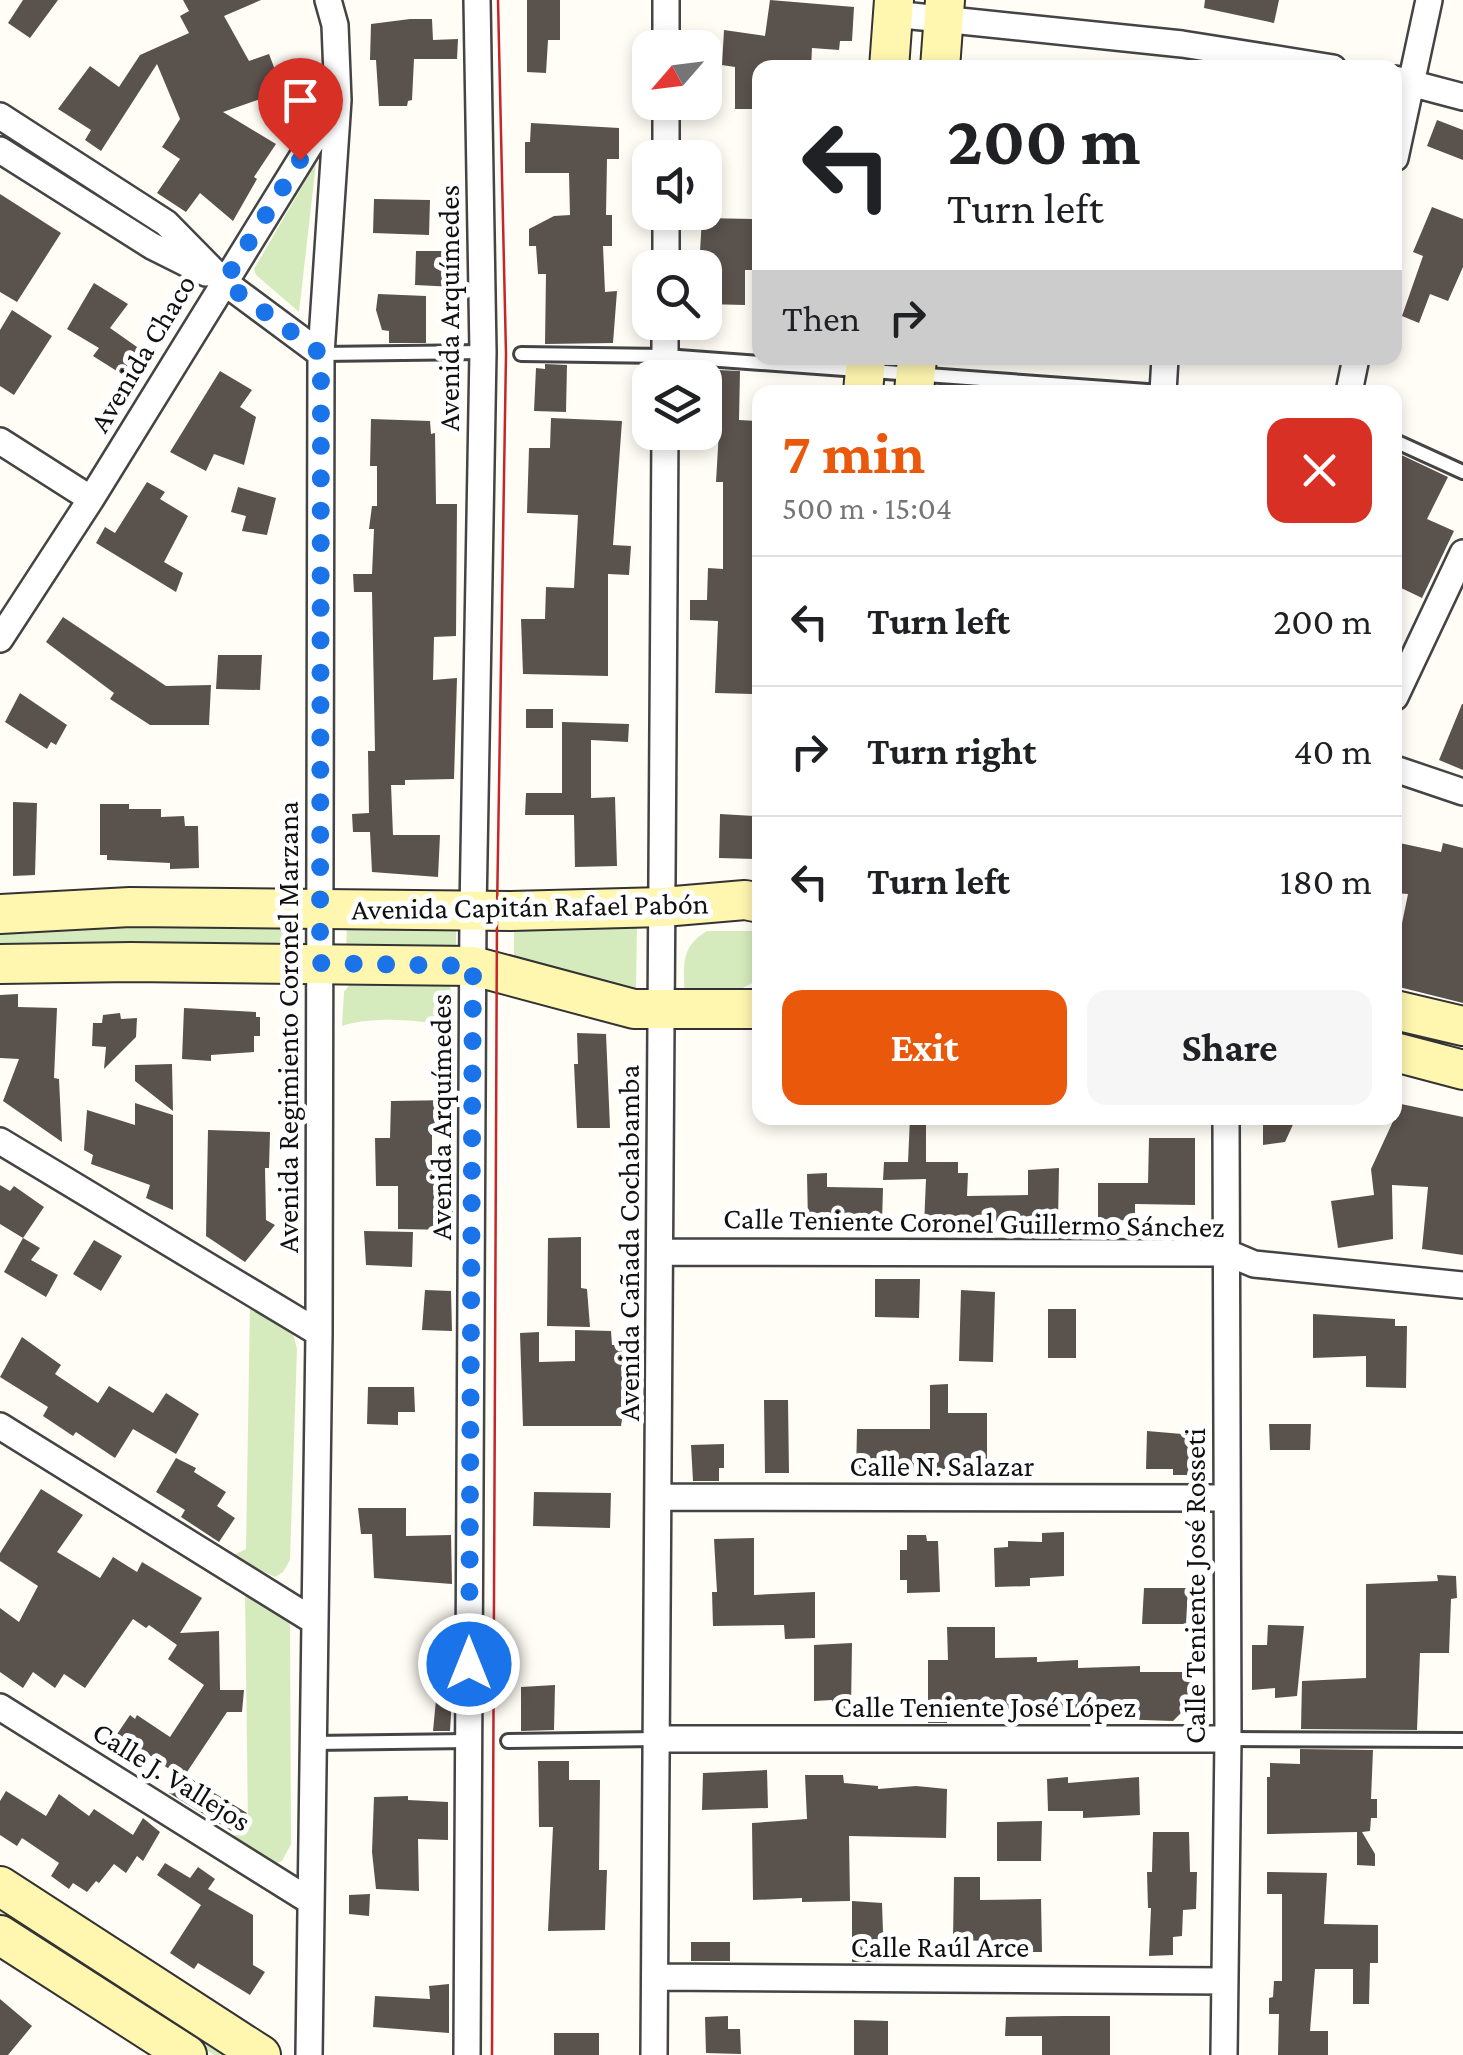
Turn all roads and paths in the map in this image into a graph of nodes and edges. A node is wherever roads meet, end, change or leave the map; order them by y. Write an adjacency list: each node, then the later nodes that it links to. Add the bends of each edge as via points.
1 (328, 0): 14 (street, Avenida Regimiento Coronel Marzana)
2 (478, 0): 18 (street, Avenida Arquímedes)
3 (666, 0): 7 (street)
4 (1429, 0): 12 (street)
5 (894, 7): 6 (street); 9 (main road)
6 (945, 8): 8 (street); 10 (main road)
7 (666, 30)
8 (1181, 56): 11 (street)
9 (890, 60)
10 (941, 60)
11 (1232, 60)
12 (1402, 81): 13 (street)
13 (1463, 97)
14 (338, 100): 17 (street, Avenida Chaco); 19 (street, Avenida Regimiento Coronel Marzana)
15 (0, 116): 17 (street, via 166,223)
16 (0, 150): 17 (street, via 152,246)
17 (224, 282): 19 (street); 30 (street, Avenida Chaco)
18 (483, 352): 19 (lane); 39 (street, Avenida Arquímedes)
19 (321, 354): 38 (street, Avenida Regimiento Coronel Marzana)
20 (521, 354): 21 (lane)
21 (632, 364)
22 (722, 369): 23 (lane)
23 (865, 374): 24 (lane)
24 (915, 374): 25 (lane)
25 (1066, 385)
26 (0, 441): 30 (street)
27 (1402, 443): 29 (lane)
28 (665, 450): 37 (street, Avenida Cañada Cochabamba)
29 (1463, 472)
30 (91, 499): 32 (street, Avenida Chaco)
31 (1463, 554): 33 (street)
32 (0, 639)
33 (1402, 682)
34 (1402, 771): 35 (street)
35 (1463, 792)
36 (752, 898): 37 (main road, Avenida Capitán Rafael Pabón)
37 (663, 907): 39 (main road, Avenida Capitán Rafael Pabón); 45 (street, Avenida Cañada Cochabamba)
38 (320, 909): 39 (main road, Avenida Capitán Rafael Pabón); 40 (main road, Avenida Capitán Rafael Pabón); 41 (street, Avenida Regimiento Coronel Marzana)
39 (473, 911): 43 (street, Avenida Arquímedes)
40 (0, 914)
41 (320, 963): 42 (main road, Avenida Capitán Rafael Pabón); 43 (main road, Avenida Capitán Rafael Pabón); 55 (street, Avenida Regimiento Coronel Marzana)
42 (0, 964)
43 (473, 966): 45 (main road, Avenida Capitán Rafael Pabón, via 634,1010); 64 (street, Avenida Arquímedes)
44 (752, 1005): 45 (main road, Avenida Capitán Rafael Pabón)
45 (663, 1011): 52 (street, Avenida Cañada Cochabamba)
46 (1402, 1012): 47 (main road)
47 (1463, 1026)
48 (1402, 1054): 49 (main road)
49 (1463, 1070)
50 (1226, 1125): 53 (street, Calle Teniente José Rosseti)
51 (0, 1141): 55 (street)
52 (661, 1252): 53 (street, Calle Teniente Coronel Guillermo Sánchez); 57 (street, Avenida Cañada Cochabamba)
53 (1228, 1254): 54 (street, Calle Teniente Coronel Guillermo Sánchez, via 1254,1264); 58 (street, Calle Teniente José Rosseti)
54 (1463, 1285)
55 (318, 1334): 59 (street, Avenida Regimiento Coronel Marzana)
56 (0, 1426): 59 (street)
57 (659, 1498): 58 (street, Calle N. Salazar); 61 (street, Avenida Cañada Cochabamba)
58 (1226, 1498): 62 (street, Calle Teniente José Rosseti)
59 (314, 1622): 66 (street, Avenida Regimiento Coronel Marzana)
60 (0, 1707): 68 (street, Calle J. Vallejos)
61 (657, 1739): 62 (street, Calle Teniente José López); 65 (lane, Calle Teniente José López); 70 (street, Avenida Cañada Cochabamba)
62 (1228, 1739): 63 (lane, Calle Teniente José López); 71 (street, Calle Teniente José Rosseti)
63 (1463, 1740)
64 (469, 1741): 66 (lane); 75 (street, Avenida Arquímedes)
65 (508, 1741)
66 (312, 1743): 68 (street, Avenida Regimiento Coronel Marzana)
67 (0, 1886): 73 (main road)
68 (310, 1901): 74 (street, Avenida Regimiento Coronel Marzana)
69 (0, 1935): 72 (main road)
70 (655, 1977): 71 (street, Calle Raúl Arce); 76 (street, Avenida Cañada Cochabamba)
71 (1224, 1981): 77 (street, Calle Teniente José Rosseti)
72 (186, 2055)
73 (261, 2055)
74 (309, 2055)
75 (468, 2055)
76 (654, 2055)
77 (1224, 2055)

